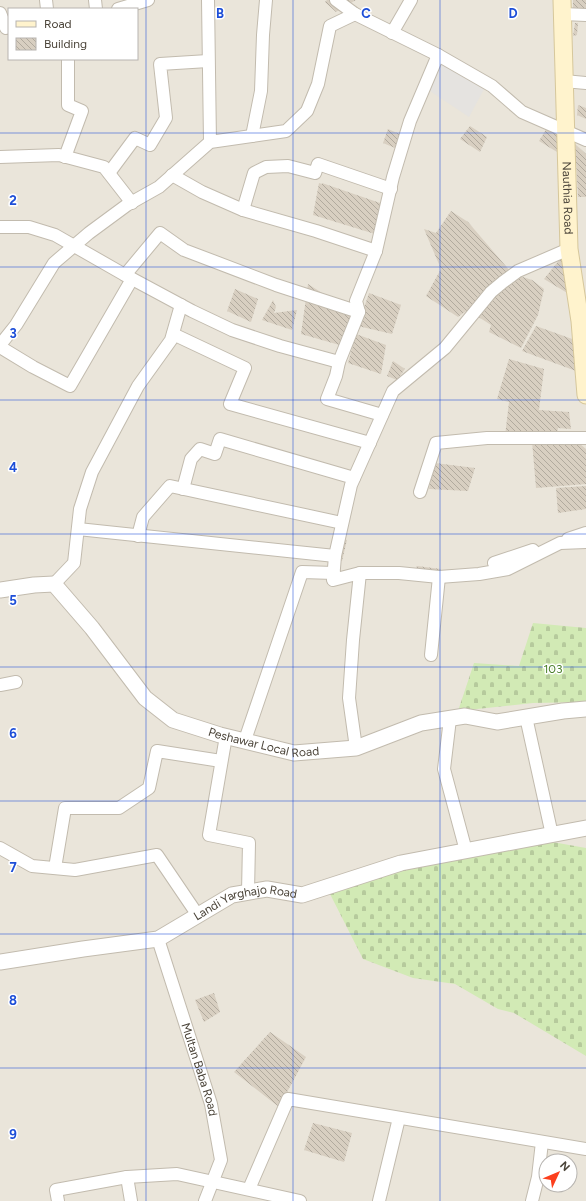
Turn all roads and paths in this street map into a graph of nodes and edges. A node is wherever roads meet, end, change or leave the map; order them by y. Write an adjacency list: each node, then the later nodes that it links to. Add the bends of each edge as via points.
1 (148, 0): 6 (street)
2 (208, 0): 16 (street)
3 (266, 0): 20 (street, via 262,91)
4 (336, 0): 10 (street)
5 (411, 0): 13 (street)
6 (129, 3): 8 (street)
7 (563, 7): 11 (street); 17 (main road, Nauthia Road)
8 (120, 8)
9 (0, 13): 12 (street)
10 (355, 14): 13 (street); 20 (street, via 330,26 318,84 307,111 286,131)
11 (586, 15)
12 (5, 29)
13 (392, 33): 14 (street)
14 (438, 55): 19 (street, via 492,86 522,112); 27 (street, via 410,122)
15 (68, 60): 23 (street, via 68,105 82,111)
16 (208, 61): 22 (street); 25 (street, via 160,64 166,118 150,145 135,138)
17 (564, 81): 18 (street); 19 (main road, Nauthia Road)
18 (586, 83)
19 (565, 131): 21 (street); 32 (main road, Nauthia Road)
20 (252, 136): 22 (street)
21 (586, 140)
22 (210, 142): 26 (street)
23 (66, 156): 24 (street); 25 (street, via 104,167)
24 (0, 157)
25 (109, 173): 28 (street)
26 (172, 176): 28 (street); 29 (street)
27 (391, 189): 29 (street, via 318,164 315,173 288,166 266,167 254,173); 33 (street)
28 (132, 203): 31 (street)
29 (243, 210): 33 (street)
30 (0, 227): 31 (street, via 29,227 55,235)
31 (74, 246): 34 (street); 39 (street, via 54,263)
32 (569, 249): 37 (main road, Nauthia Road); 42 (street, via 518,271 491,292 445,348 393,391)
33 (376, 251): 36 (street, via 356,300)
34 (129, 277): 35 (street); 36 (street, via 160,234 184,250); 39 (street, via 70,386)
35 (182, 305): 38 (street); 40 (street, via 232,330)
36 (359, 312): 40 (street)
37 (583, 320): 41 (main road, Nauthia Road)
38 (173, 334): 44 (street, via 245,368 230,404); 49 (street, via 138,386 92,472 80,509)
39 (0, 346)
40 (340, 362): 42 (street, via 327,399)
41 (586, 395)
42 (382, 416): 44 (street)
43 (586, 438): 47 (street, via 487,438 436,443)
44 (370, 443): 45 (street)
45 (354, 478): 46 (street, via 220,439 215,454 200,449 191,459); 48 (street)
46 (183, 489): 48 (street); 51 (street, via 170,486 143,517)
47 (420, 492)
48 (342, 523): 53 (street)
49 (78, 529): 51 (street); 58 (street, via 74,563)
50 (586, 533): 54 (street)
51 (138, 536): 53 (street)
52 (586, 542): 57 (street, via 560,543 508,569)
53 (335, 556): 55 (street)
54 (494, 563)
55 (334, 573): 56 (street, via 333,580); 67 (street, via 302,572)
56 (360, 573): 57 (street); 68 (street, via 349,698)
57 (439, 577): 60 (street)
58 (54, 584): 59 (street); 66 (street, Peshawar Local Road, via 146,698 173,720)
59 (0, 590)
60 (431, 655)
61 (16, 682): 62 (street)
62 (0, 685)
63 (586, 709): 64 (street, Peshawar Local Road)
64 (526, 717): 65 (street, Peshawar Local Road, via 497,722 465,716); 71 (street)
65 (450, 719): 68 (street, Peshawar Local Road, via 420,723); 73 (street, via 444,769)
66 (226, 736): 67 (street, Peshawar Local Road); 69 (street)
67 (244, 740): 68 (street, Peshawar Local Road, via 294,753)
68 (356, 748)
69 (222, 762): 74 (street, via 157,751 148,788 119,808 65,808); 75 (street, via 209,835 249,842)
70 (586, 828): 71 (street, Landi Yarghajo Road)
71 (552, 835): 73 (street, Landi Yarghajo Road)
72 (0, 848): 74 (street, via 32,866)
73 (466, 851): 75 (street, Landi Yarghajo Road, via 401,863 302,895 267,889)
74 (55, 868): 76 (street, via 75,870 157,855)
75 (248, 892): 76 (street, Landi Yarghajo Road, via 232,895)
76 (197, 914): 77 (street, Landi Yarghajo Road)
77 (158, 938): 78 (street, Landi Yarghajo Road); 83 (street, Multan Baba Road, via 211,1104 221,1160)
78 (0, 962)
79 (399, 1118): 80 (street); 84 (street, via 288,1099); 89 (street)
80 (542, 1142): 81 (street); 90 (street)
81 (586, 1149)
82 (127, 1177): 83 (street, via 177,1174); 85 (street, via 56,1190); 86 (street)
83 (213, 1181): 84 (street); 87 (street, Multan Baba Road)
84 (249, 1189): 88 (street)
85 (58, 1201)
86 (131, 1201)
87 (205, 1201)
88 (300, 1201)
89 (379, 1201)
90 (532, 1201)

